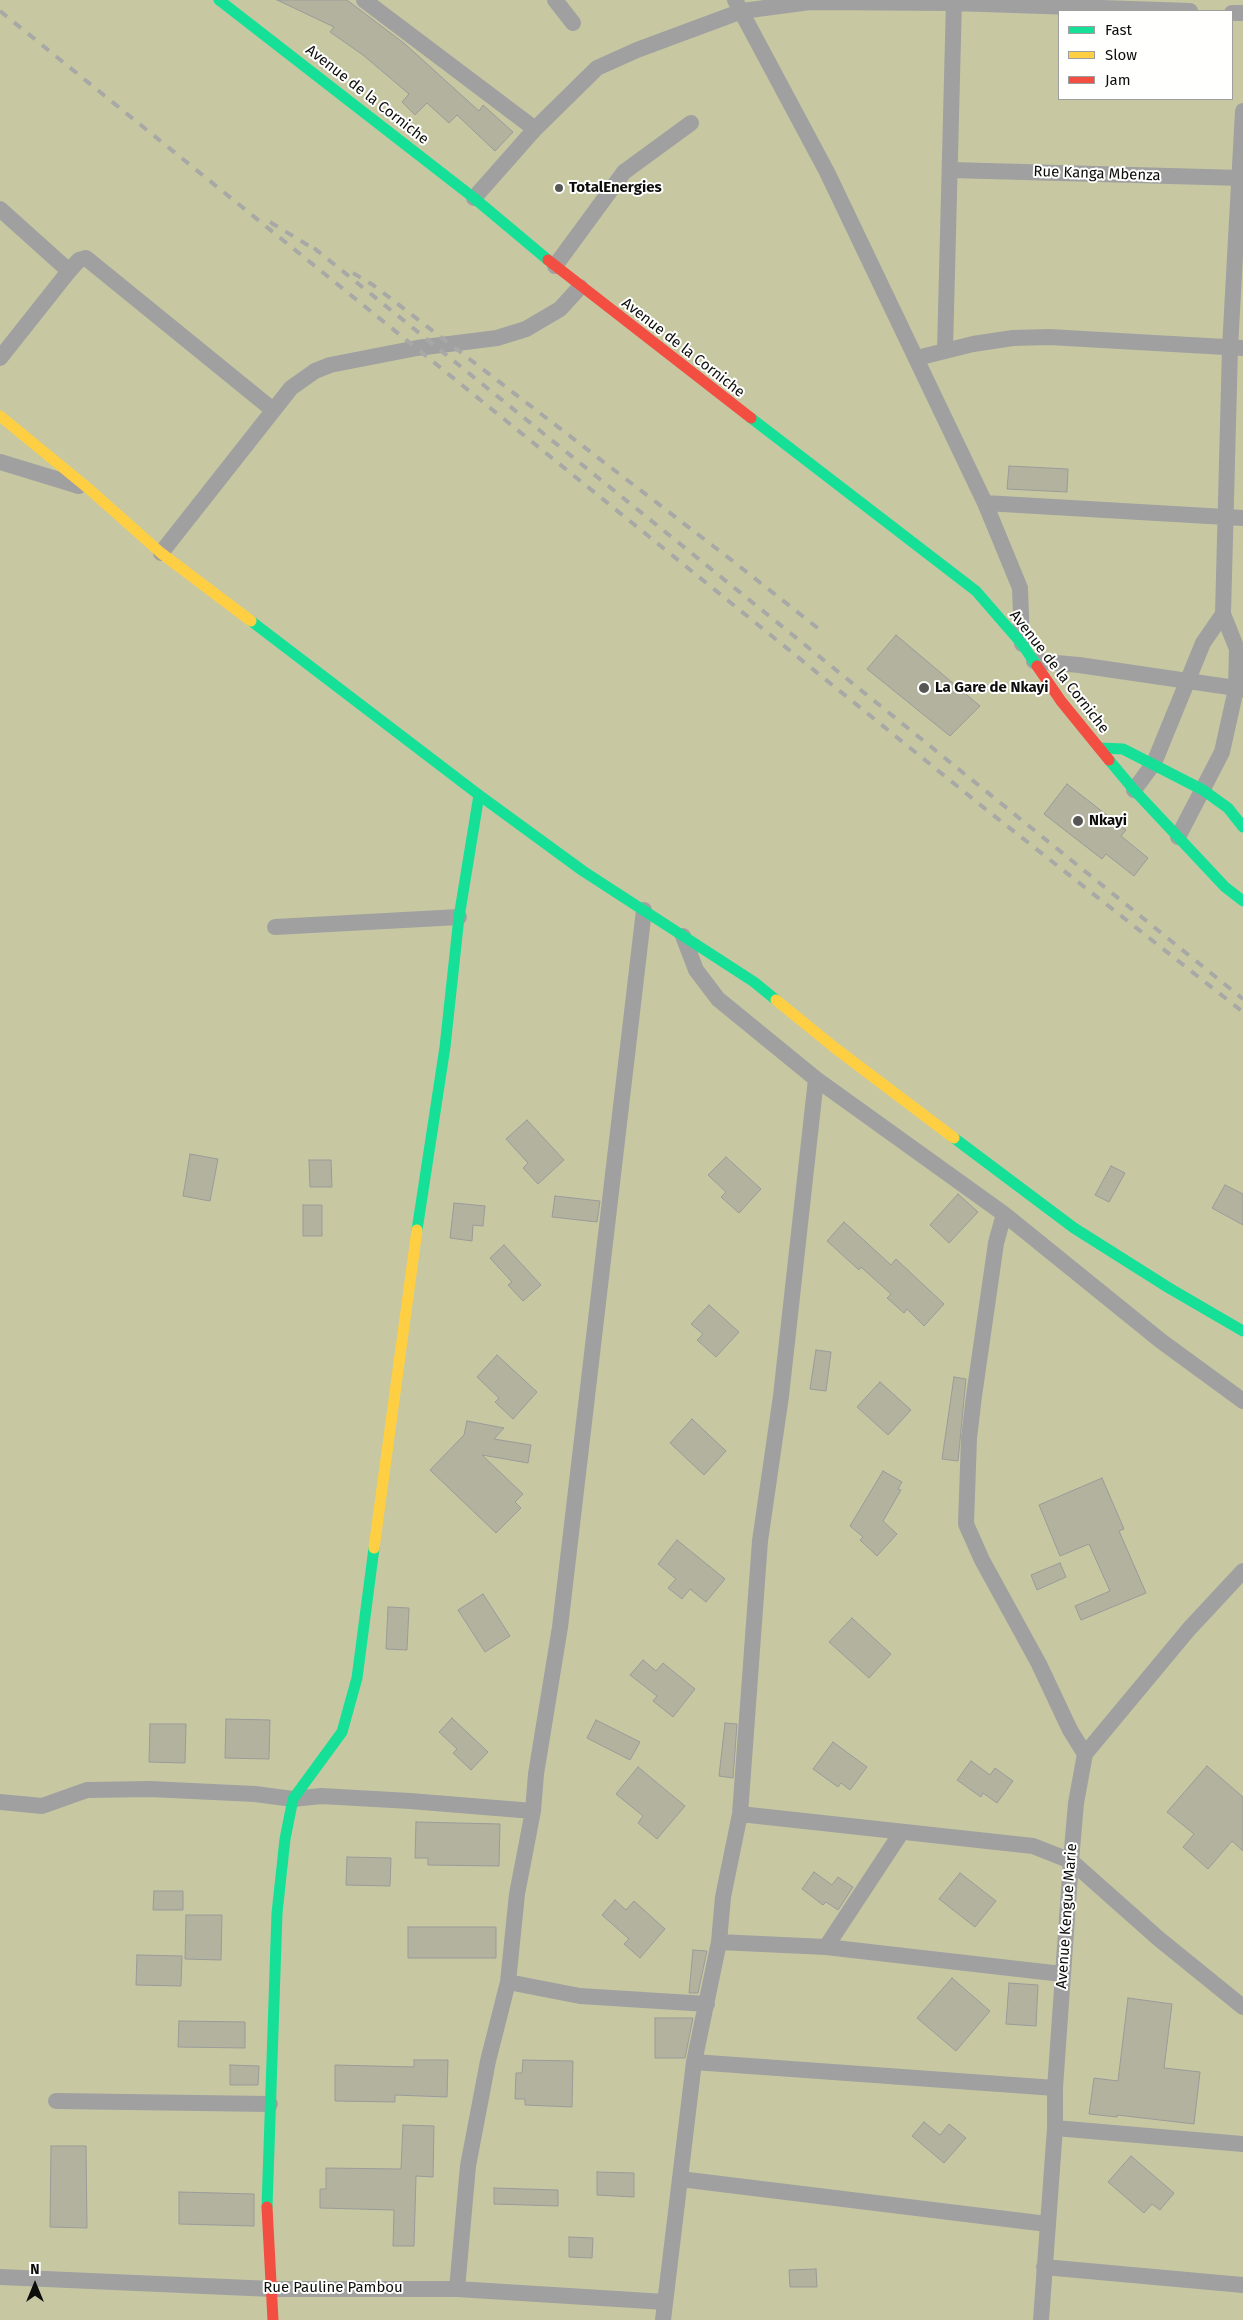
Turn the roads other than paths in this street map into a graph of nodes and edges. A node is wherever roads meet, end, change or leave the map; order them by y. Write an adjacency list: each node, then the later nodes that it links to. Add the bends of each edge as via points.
1 (219, 0): 13 (street, Avenue de la Corniche)
2 (364, 0): 10 (street)
3 (555, 0): 7 (street)
4 (954, 1): 5 (street); 6 (street); 11 (street)
5 (738, 6): 10 (street, via 597,68); 21 (street, via 827,172)
6 (1166, 10)
7 (574, 23)
8 (1243, 110): 12 (street)
9 (691, 123): 15 (street, via 624,172)
10 (535, 129): 13 (street)
11 (950, 170): 12 (street, Rue Kanga Mbenza); 19 (street)
12 (1241, 178): 18 (street)
13 (474, 198): 15 (street, Avenue de la Corniche)
14 (0, 209): 16 (street)
15 (554, 266): 17 (street, Avenue de la Corniche)
16 (69, 270): 20 (street); 22 (street, via 78,260 86,258)
17 (580, 288): 22 (street, via 560,309 526,330 497,338 417,348 315,370 291,388); 30 (street, Avenue de la Corniche, via 976,591)
18 (1236, 348): 19 (street, via 1048,337 1013,338); 27 (street)
19 (945, 350): 21 (street)
20 (0, 358)
21 (917, 358): 26 (street)
22 (273, 410): 28 (street)
23 (0, 416): 25 (street)
24 (0, 462): 25 (street)
25 (89, 489): 28 (street)
26 (985, 503): 27 (street); 30 (street, via 1020,588)
27 (1235, 518): 29 (street)
28 (161, 553): 38 (street)
29 (1224, 614): 32 (street, via 1203,643); 33 (street, via 1238,649)
30 (1022, 644): 31 (street, Avenue de la Corniche)
31 (1034, 661): 32 (street); 34 (street, Avenue de la Corniche, via 1061,701)
32 (1188, 682): 33 (street); 35 (street)
33 (1240, 689): 37 (street, via 1222,752)
34 (1100, 748): 35 (street, Avenue de la Corniche, via 1123,748); 36 (street, Avenue de la Corniche)
35 (1154, 763): 36 (street); 37 (street, Avenue de la Corniche)
36 (1134, 790): 40 (street, Avenue de la Corniche)
37 (1204, 790): 39 (street, Avenue de la Corniche, via 1228,808); 40 (street)
38 (479, 795): 42 (street, via 583,871); 43 (street)
39 (1243, 827)
40 (1178, 837): 41 (street, Avenue de la Corniche, via 1225,887)
41 (1243, 901)
42 (644, 910): 45 (street); 54 (street, via 562,1618 536,1774)
43 (459, 917): 44 (street); 52 (street, via 445,1047 409,1282 357,1678 342,1732)
44 (275, 927)
45 (683, 936): 46 (street, via 696,970 718,999); 48 (street, via 754,982 835,1048 1074,1228)
46 (816, 1079): 47 (street); 55 (street, via 781,1396 760,1542)
47 (1004, 1214): 49 (street); 51 (street, via 996,1243 974,1396 966,1524)
48 (1243, 1331)
49 (1243, 1401)
50 (1243, 1570): 51 (street, Avenue Kengue Marie, via 1189,1629)
51 (1085, 1754): 57 (street, Avenue Kengue Marie, via 1076,1803)
52 (293, 1799): 53 (street, via 223,1792 107,1789 87,1790 42,1806); 54 (street, via 321,1796); 67 (street, via 277,1913)
53 (0, 1802)
54 (533, 1811): 61 (street, via 517,1894)
55 (740, 1814): 56 (street); 58 (street, via 723,1897)
56 (901, 1833): 57 (street, via 1033,1846); 59 (street)
57 (1071, 1861): 60 (street, Avenue Kengue Marie); 63 (street)
58 (719, 1942): 59 (street); 62 (street)
59 (826, 1947): 60 (street)
60 (1062, 1974): 65 (street, Avenue Kengue Marie)
61 (508, 1982): 62 (street, via 580,1996); 76 (street, via 488,2061 468,2166)
62 (707, 2004): 64 (street)
63 (1243, 2007)
64 (694, 2062): 65 (street); 70 (street)
65 (1055, 2088): 68 (street, Avenue Kengue Marie)
66 (56, 2101): 67 (street)
67 (270, 2104): 75 (street, via 267,2204)
68 (1055, 2128): 69 (street); 71 (street, Avenue Kengue Marie)
69 (1243, 2144)
70 (680, 2179): 71 (street); 77 (street)
71 (1047, 2224): 72 (street, Avenue Kengue Marie)
72 (1044, 2267): 74 (street); 80 (street, Avenue Kengue Marie)
73 (0, 2277): 75 (street, Rue Pauline Pambou)
74 (1243, 2285)
75 (272, 2289): 76 (street, Rue Pauline Pambou); 78 (street)
76 (458, 2289): 77 (street, Rue Pauline Pambou)
77 (665, 2302): 79 (street)
78 (273, 2320)
79 (663, 2320)
80 (1040, 2320)

